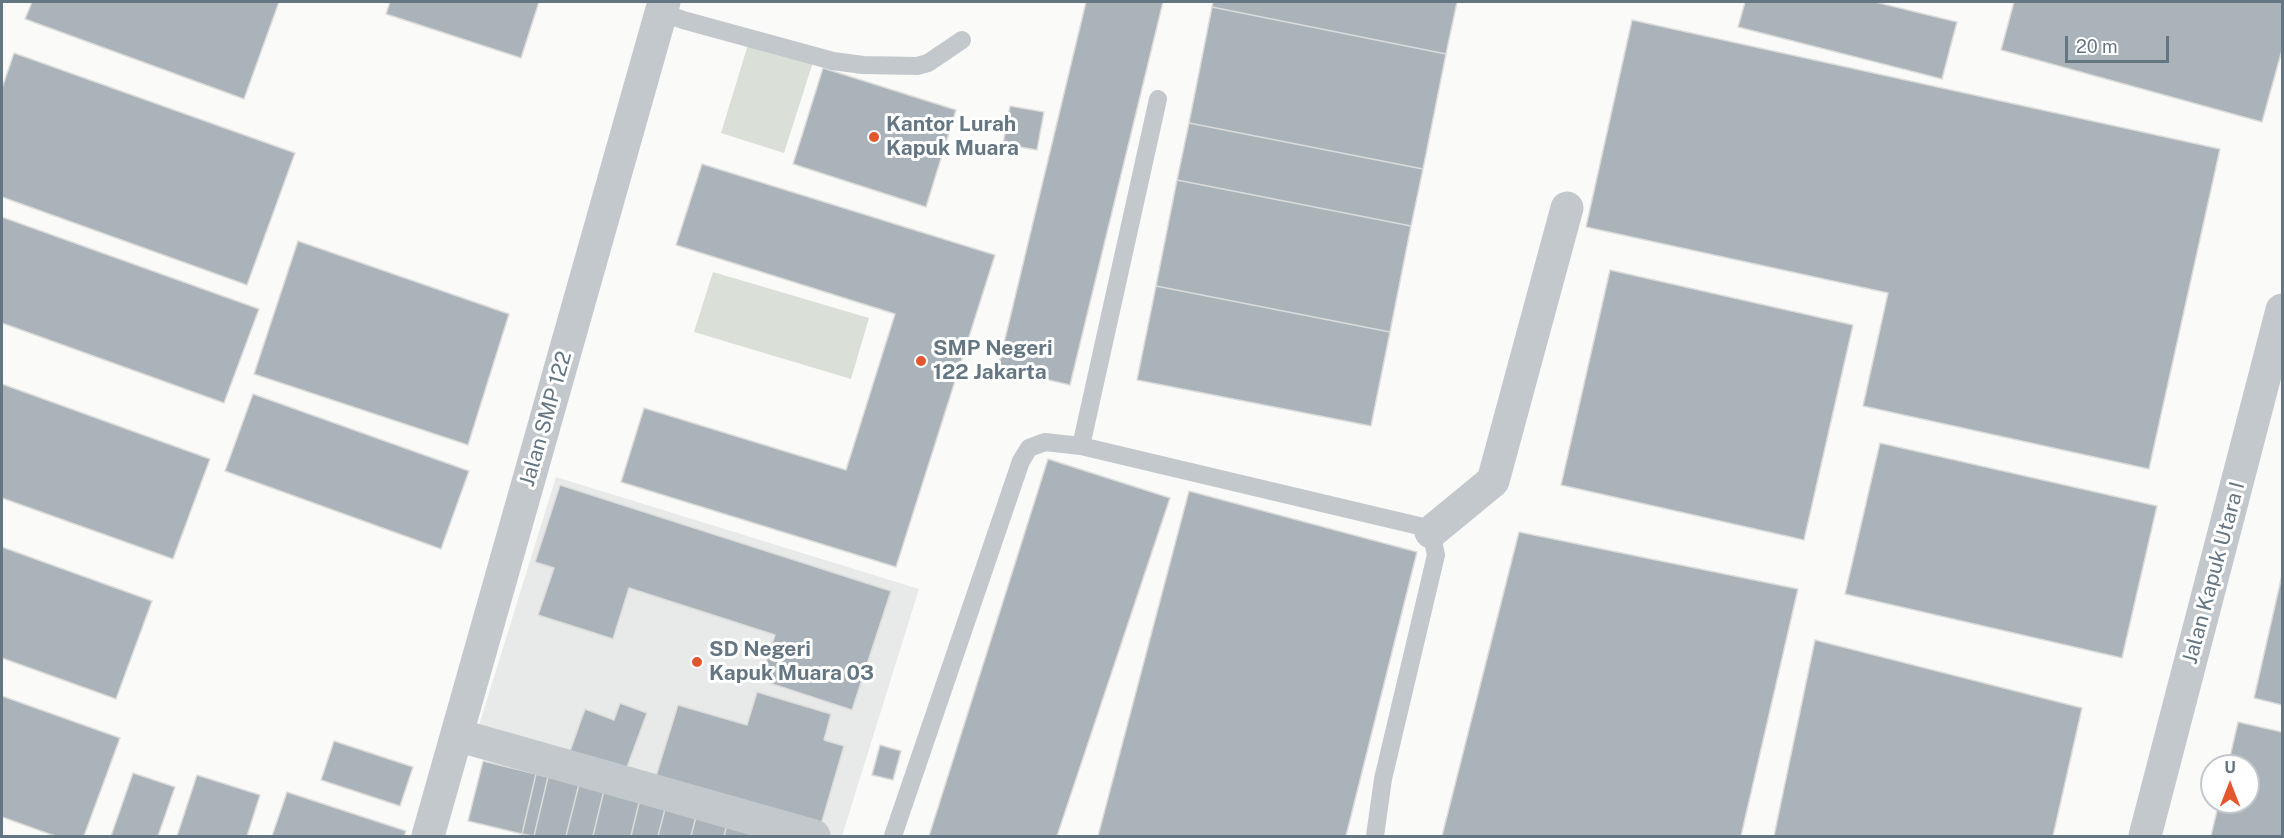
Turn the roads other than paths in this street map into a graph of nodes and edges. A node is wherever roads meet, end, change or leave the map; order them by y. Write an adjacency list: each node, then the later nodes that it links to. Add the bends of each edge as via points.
1 (663, 7): 2 (lane, via 683,20 833,61 863,65 917,66); 8 (street, Jalan SMP 122)
2 (962, 40)
3 (1158, 99): 6 (lane)
4 (1567, 208): 7 (street, via 1493,481)
5 (2283, 310): 13 (street, Jalan Kapuk Utara I)
6 (1080, 446): 7 (lane, via 1407,523); 11 (lane, via 1045,442 1029,448 1021,460)
7 (1431, 532): 12 (lane, via 1436,555 1383,779)
8 (457, 735): 9 (street, Jalan SMP 122); 10 (street)
9 (428, 837)
10 (814, 837)
11 (893, 837)
12 (1375, 837)
13 (2145, 837)

